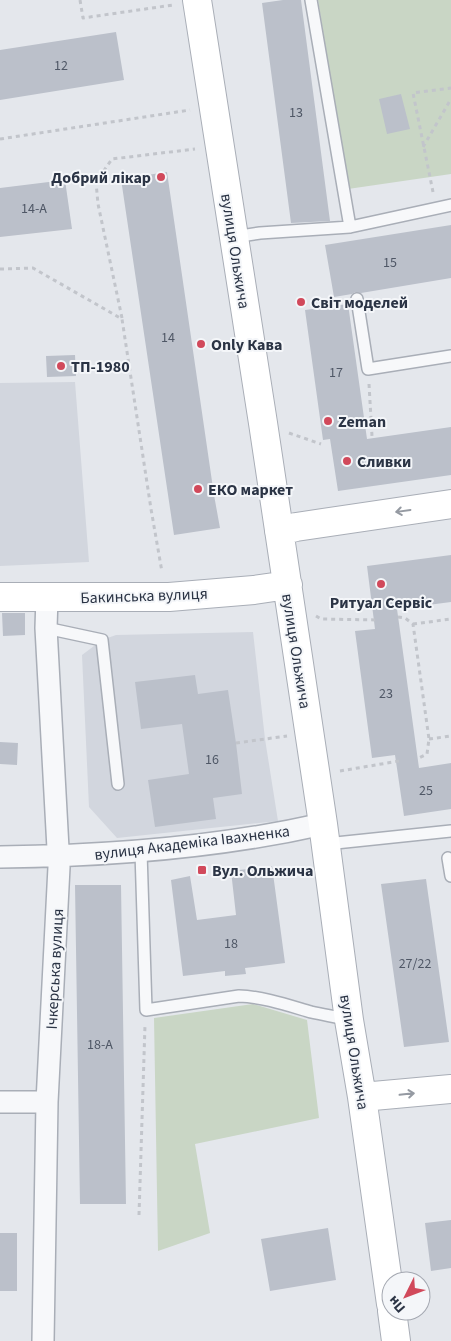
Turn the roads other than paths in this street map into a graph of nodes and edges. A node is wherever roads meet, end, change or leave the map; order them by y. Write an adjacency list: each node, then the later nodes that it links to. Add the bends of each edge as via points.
1 (311, 0): 4 (lane)
2 (187, 2): 5 (main road, вулиця Ольжича)
3 (451, 205): 4 (lane)
4 (350, 227): 5 (lane, via 260,232)
5 (234, 237): 9 (main road, вулиця Ольжича)
6 (357, 299): 7 (lane, via 368,369)
7 (451, 356)
8 (451, 504): 9 (main road, one-way to 9)
9 (279, 531): 10 (main road, вулиця Ольжича)
10 (288, 585): 12 (main road, Бакинська вулиця, via 169,597); 16 (main road, вулиця Ольжича)
11 (0, 597): 12 (main road, Бакинська вулиця)
12 (47, 598): 13 (street, Ічкерська вулиця)
13 (46, 628): 14 (lane, via 102,640); 18 (street, Ічкерська вулиця)
14 (118, 784)
15 (451, 832): 16 (lane)
16 (325, 834): 17 (street, вулиця Академіка Івахненка, via 296,830); 22 (main road, вулиця Ольжича)
17 (141, 852): 18 (street, вулиця Академіка Івахненка); 22 (lane, via 146,1010 252,996)
18 (58, 856): 19 (street, вулиця Академіка Івахненка); 26 (street, Ічкерська вулиця)
19 (0, 857)
20 (448, 858): 21 (lane)
21 (451, 876)
22 (349, 1020): 24 (main road, вулиця Ольжича)
23 (451, 1089): 24 (main road, one-way to 23)
24 (362, 1097): 27 (main road, вулиця Ольжича)
25 (0, 1102): 26 (street)
26 (47, 1102): 29 (street, Ічкерська вулиця)
27 (386, 1271)
28 (393, 1321): 30 (main road)
29 (43, 1341)
30 (396, 1341)

